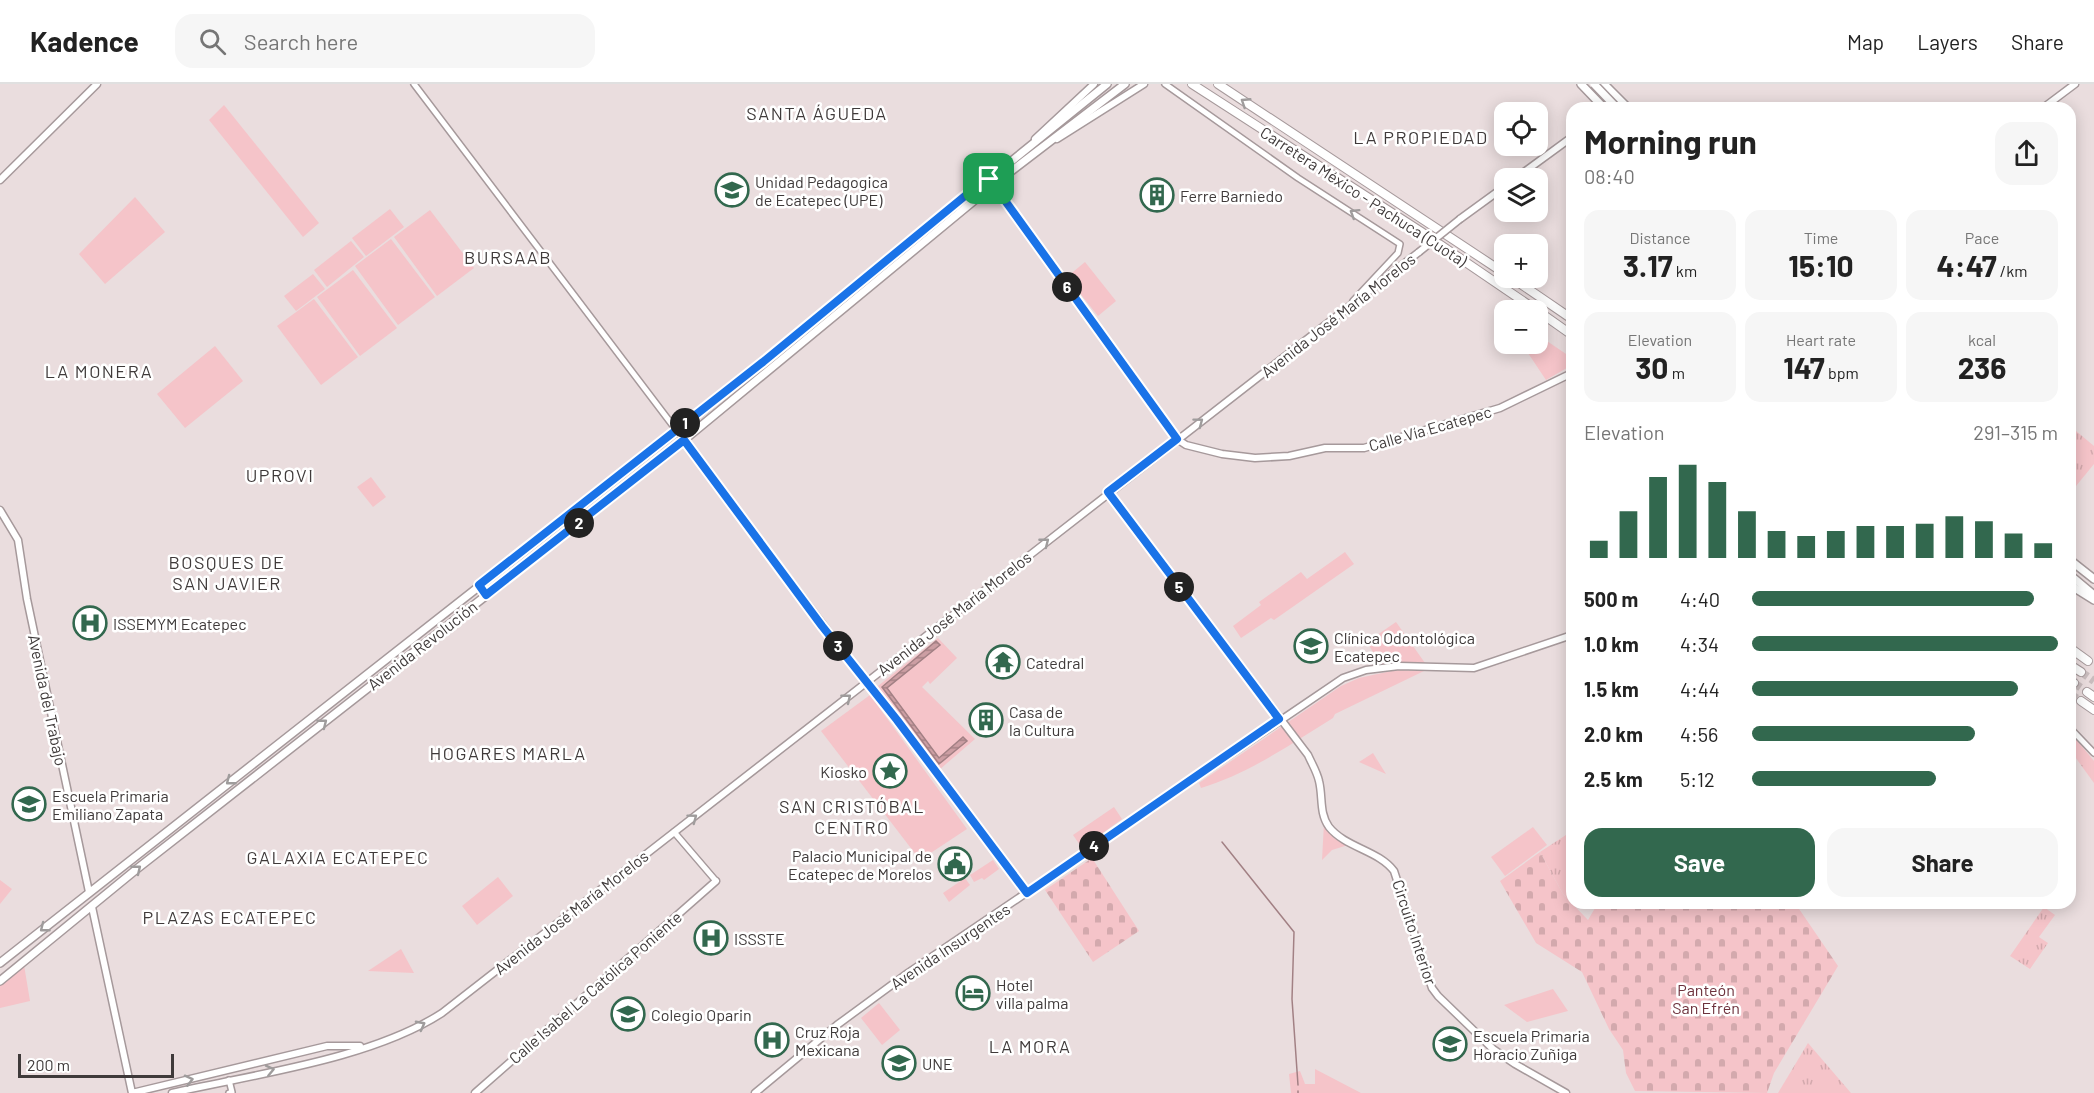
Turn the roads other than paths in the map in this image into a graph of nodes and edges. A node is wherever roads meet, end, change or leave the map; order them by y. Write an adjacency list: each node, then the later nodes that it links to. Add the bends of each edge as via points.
1 (97, 84): 25 (main road)
2 (414, 84): 36 (street)
3 (1094, 84): 21 (main road)
4 (1107, 84): 21 (main road, Avenida Revolución)
5 (1125, 84): 22 (main road, Avenida Revolución)
6 (1144, 84): 22 (main road)
7 (1165, 84): 31 (street, one-way to 7, via 1402,246)
8 (1191, 84): 30 (highway, Carretera México - Pachuca (Cuota))
9 (1218, 84): 28 (highway, Carretera México - Pachuca (Cuota), one-way to 9)
10 (1581, 84): 15 (main road)
11 (1594, 84): 16 (main road, bridge)
12 (1604, 84): 14 (main road)
13 (2075, 84): 19 (main road)
14 (1617, 98): 17 (main road); 18 (main road)
15 (1600, 102)
16 (1611, 102)
17 (1613, 102)
18 (1621, 102)
19 (2051, 102)
20 (1566, 141): 23 (main road)
21 (1028, 146): 24 (main road, Avenida Revolución)
22 (1034, 154): 26 (main road, Avenida Revolución)
23 (1530, 168)
24 (988, 177): 26 (main road); 36 (main road, Avenida Revolución)
25 (0, 180)
26 (993, 185): 37 (main road); 38 (main road, Avenida Revolución)
27 (1494, 194): 31 (main road, Avenida José María Morelos, bridge)
28 (1494, 266)
29 (1527, 288): 32 (highway)
30 (1521, 300)
31 (1344, 310): 37 (main road, Avenida José María Morelos, one-way to 31)
32 (1566, 315)
33 (1548, 319): 34 (highway, Carretera México - Pachuca (Cuota))
34 (1566, 331)
35 (1566, 377): 37 (main road, Calle Vía Ecatepec, via 1500,408 1364,448 1325,448 1255,458 1213,452)
36 (676, 430): 38 (street); 44 (main road, Avenida Revolución)
37 (1177, 439): 39 (main road, Avenida José María Morelos)
38 (684, 440): 46 (main road, Avenida Revolución); 54 (street)
39 (1108, 492): 54 (main road, Avenida José María Morelos, one-way to 39); 57 (main road, Circuito Interior)
40 (0, 510): 62 (main road, Avenida del Trabajo, via 18,540 29,611)
41 (2076, 565): 42 (main road)
42 (2094, 579)
43 (2076, 580): 47 (main road)
44 (479, 585): 46 (street); 62 (main road, Avenida Revolución, one-way to 62)
45 (2076, 589): 48 (main road)
46 (486, 595): 64 (main road, Avenida Revolución, one-way to 46)
47 (2094, 595)
48 (2094, 600)
49 (1566, 637): 57 (main road, Avenida Insurgentes, via 1474,668 1400,666 1366,670 1328,686)
50 (2076, 652): 51 (highway)
51 (2088, 661)
52 (2076, 669): 53 (highway)
53 (2081, 672)
54 (867, 682): 60 (main road, Avenida José María Morelos, one-way to 54); 63 (street)
55 (2081, 701): 56 (highway)
56 (2094, 710)
57 (1279, 719): 63 (main road, Avenida Insurgentes); 76 (main road, Circuito Interior, via 1315,769 1322,815 1328,825 1340,838 1388,862 1395,871 1432,988 1438,996 1493,1048)
58 (2076, 734): 59 (street)
59 (2094, 753)
60 (675, 832): 61 (street); 67 (main road, Avenida José María Morelos, one-way to 60, via 409,1032 442,1013)
61 (716, 881): 74 (main road, Calle Isabel La Católica Poniente)
62 (89, 892): 65 (main road, Avenida Revolución, one-way to 65)
63 (1027, 893): 75 (main road, Avenida Insurgentes, via 837,1025)
64 (92, 907): 66 (main road, Avenida Revolución); 70 (main road)
65 (0, 963)
66 (0, 981)
67 (367, 1047): 68 (main road, Avenida José María Morelos, one-way to 67); 69 (main road, Avenida José María Morelos, one-way to 67, via 327,1046)
68 (229, 1080): 72 (main road, Avenida José María Morelos); 73 (street)
69 (164, 1086): 70 (main road, Avenida José María Morelos); 71 (main road)
70 (132, 1093)
71 (150, 1093)
72 (172, 1093)
73 (231, 1093)
74 (475, 1093)
75 (755, 1093)
76 (1566, 1093)

